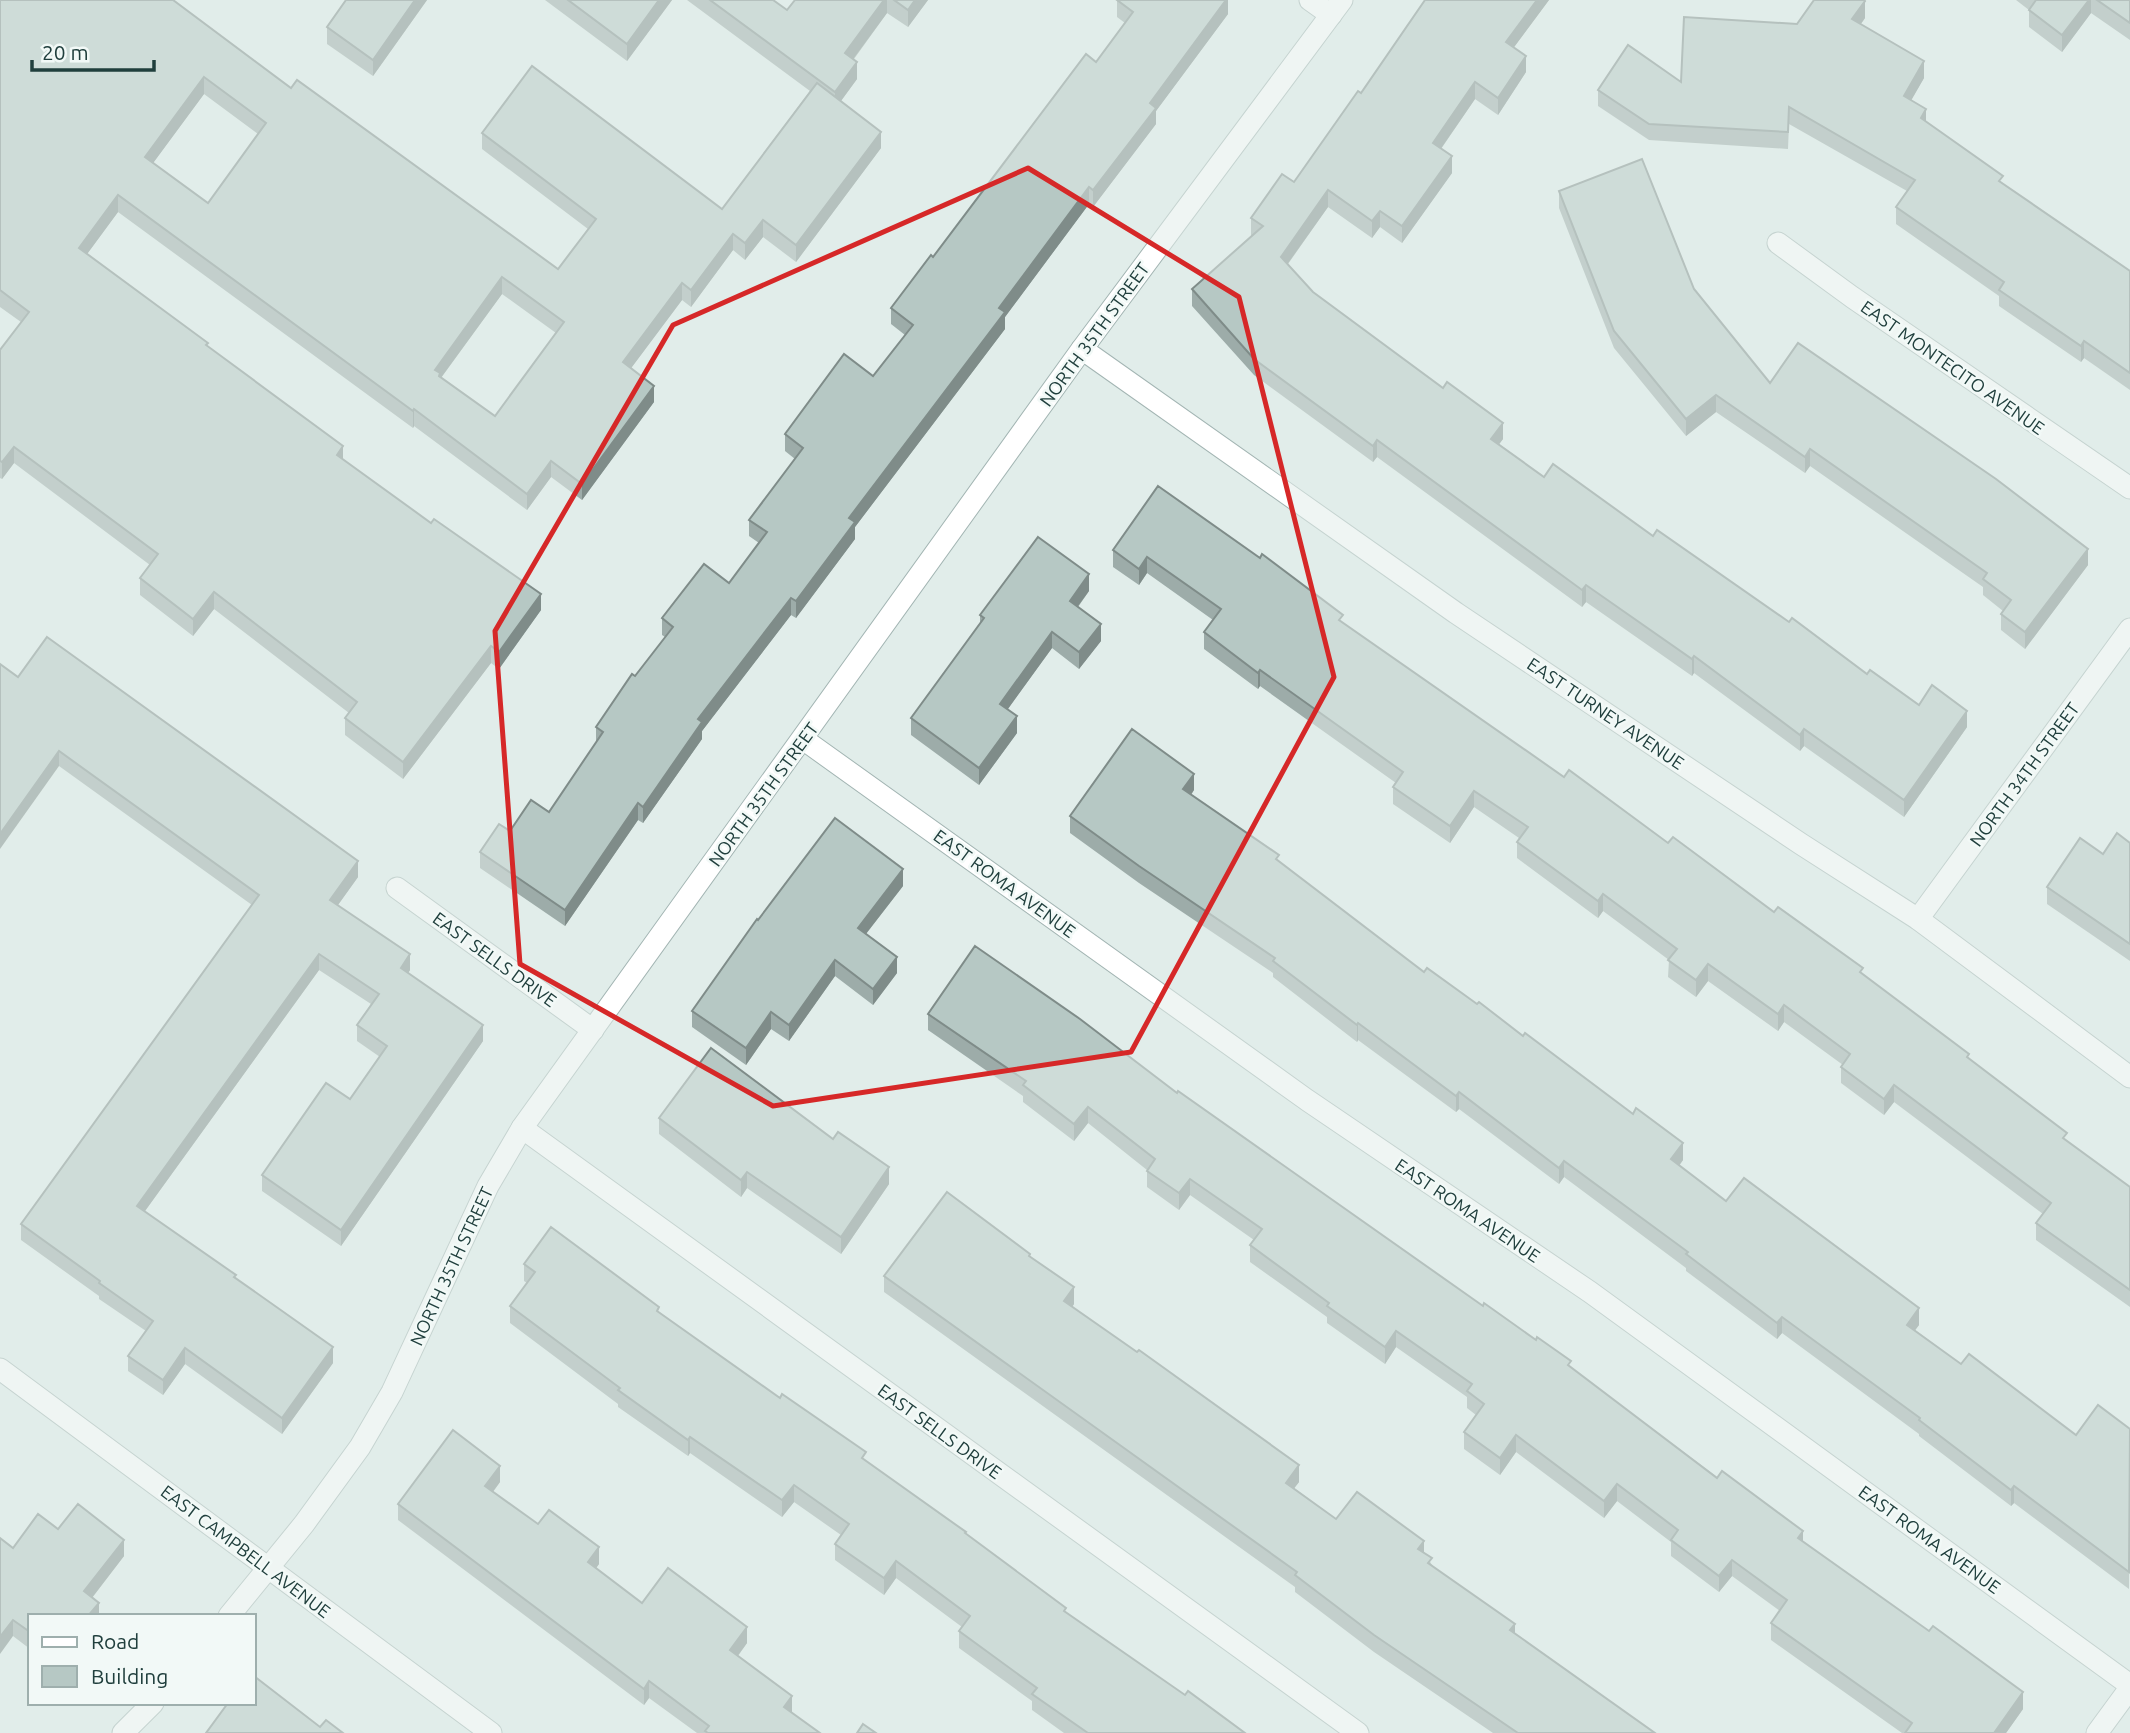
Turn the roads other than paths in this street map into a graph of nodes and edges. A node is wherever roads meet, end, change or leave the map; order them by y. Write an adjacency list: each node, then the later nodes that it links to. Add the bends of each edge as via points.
1 (1310, 0): 2 (street)
2 (1337, 8): 4 (street, NORTH 35TH STREET)
3 (1778, 243): 5 (street, EAST MONTECITO AVENUE)
4 (1082, 349): 7 (street, NORTH 35TH STREET); 9 (street, EAST TURNEY AVENUE, via 1456,613)
5 (2130, 488)
6 (2130, 629): 9 (street, NORTH 34TH STREET)
7 (803, 739): 10 (street, NORTH 35TH STREET); 16 (street, EAST ROMA AVENUE, via 1307,1101 1590,1292)
8 (397, 888): 10 (street, EAST SELLS DRIVE)
9 (1918, 919): 11 (street, EAST TURNEY AVENUE)
10 (593, 1030): 12 (street, NORTH 35TH STREET)
11 (2130, 1077)
12 (522, 1128): 14 (street, NORTH 35TH STREET, via 488,1186 392,1392 360,1447); 20 (street, EAST SELLS DRIVE)
13 (0, 1369): 14 (street, EAST CAMPBELL AVENUE)
14 (268, 1568): 15 (street, NORTH 35TH STREET); 19 (street, EAST CAMPBELL AVENUE)
15 (231, 1614)
16 (2130, 1686): 21 (street)
17 (151, 1705): 18 (street)
18 (123, 1733)
19 (491, 1733)
20 (1358, 1733)
21 (2097, 1733)

